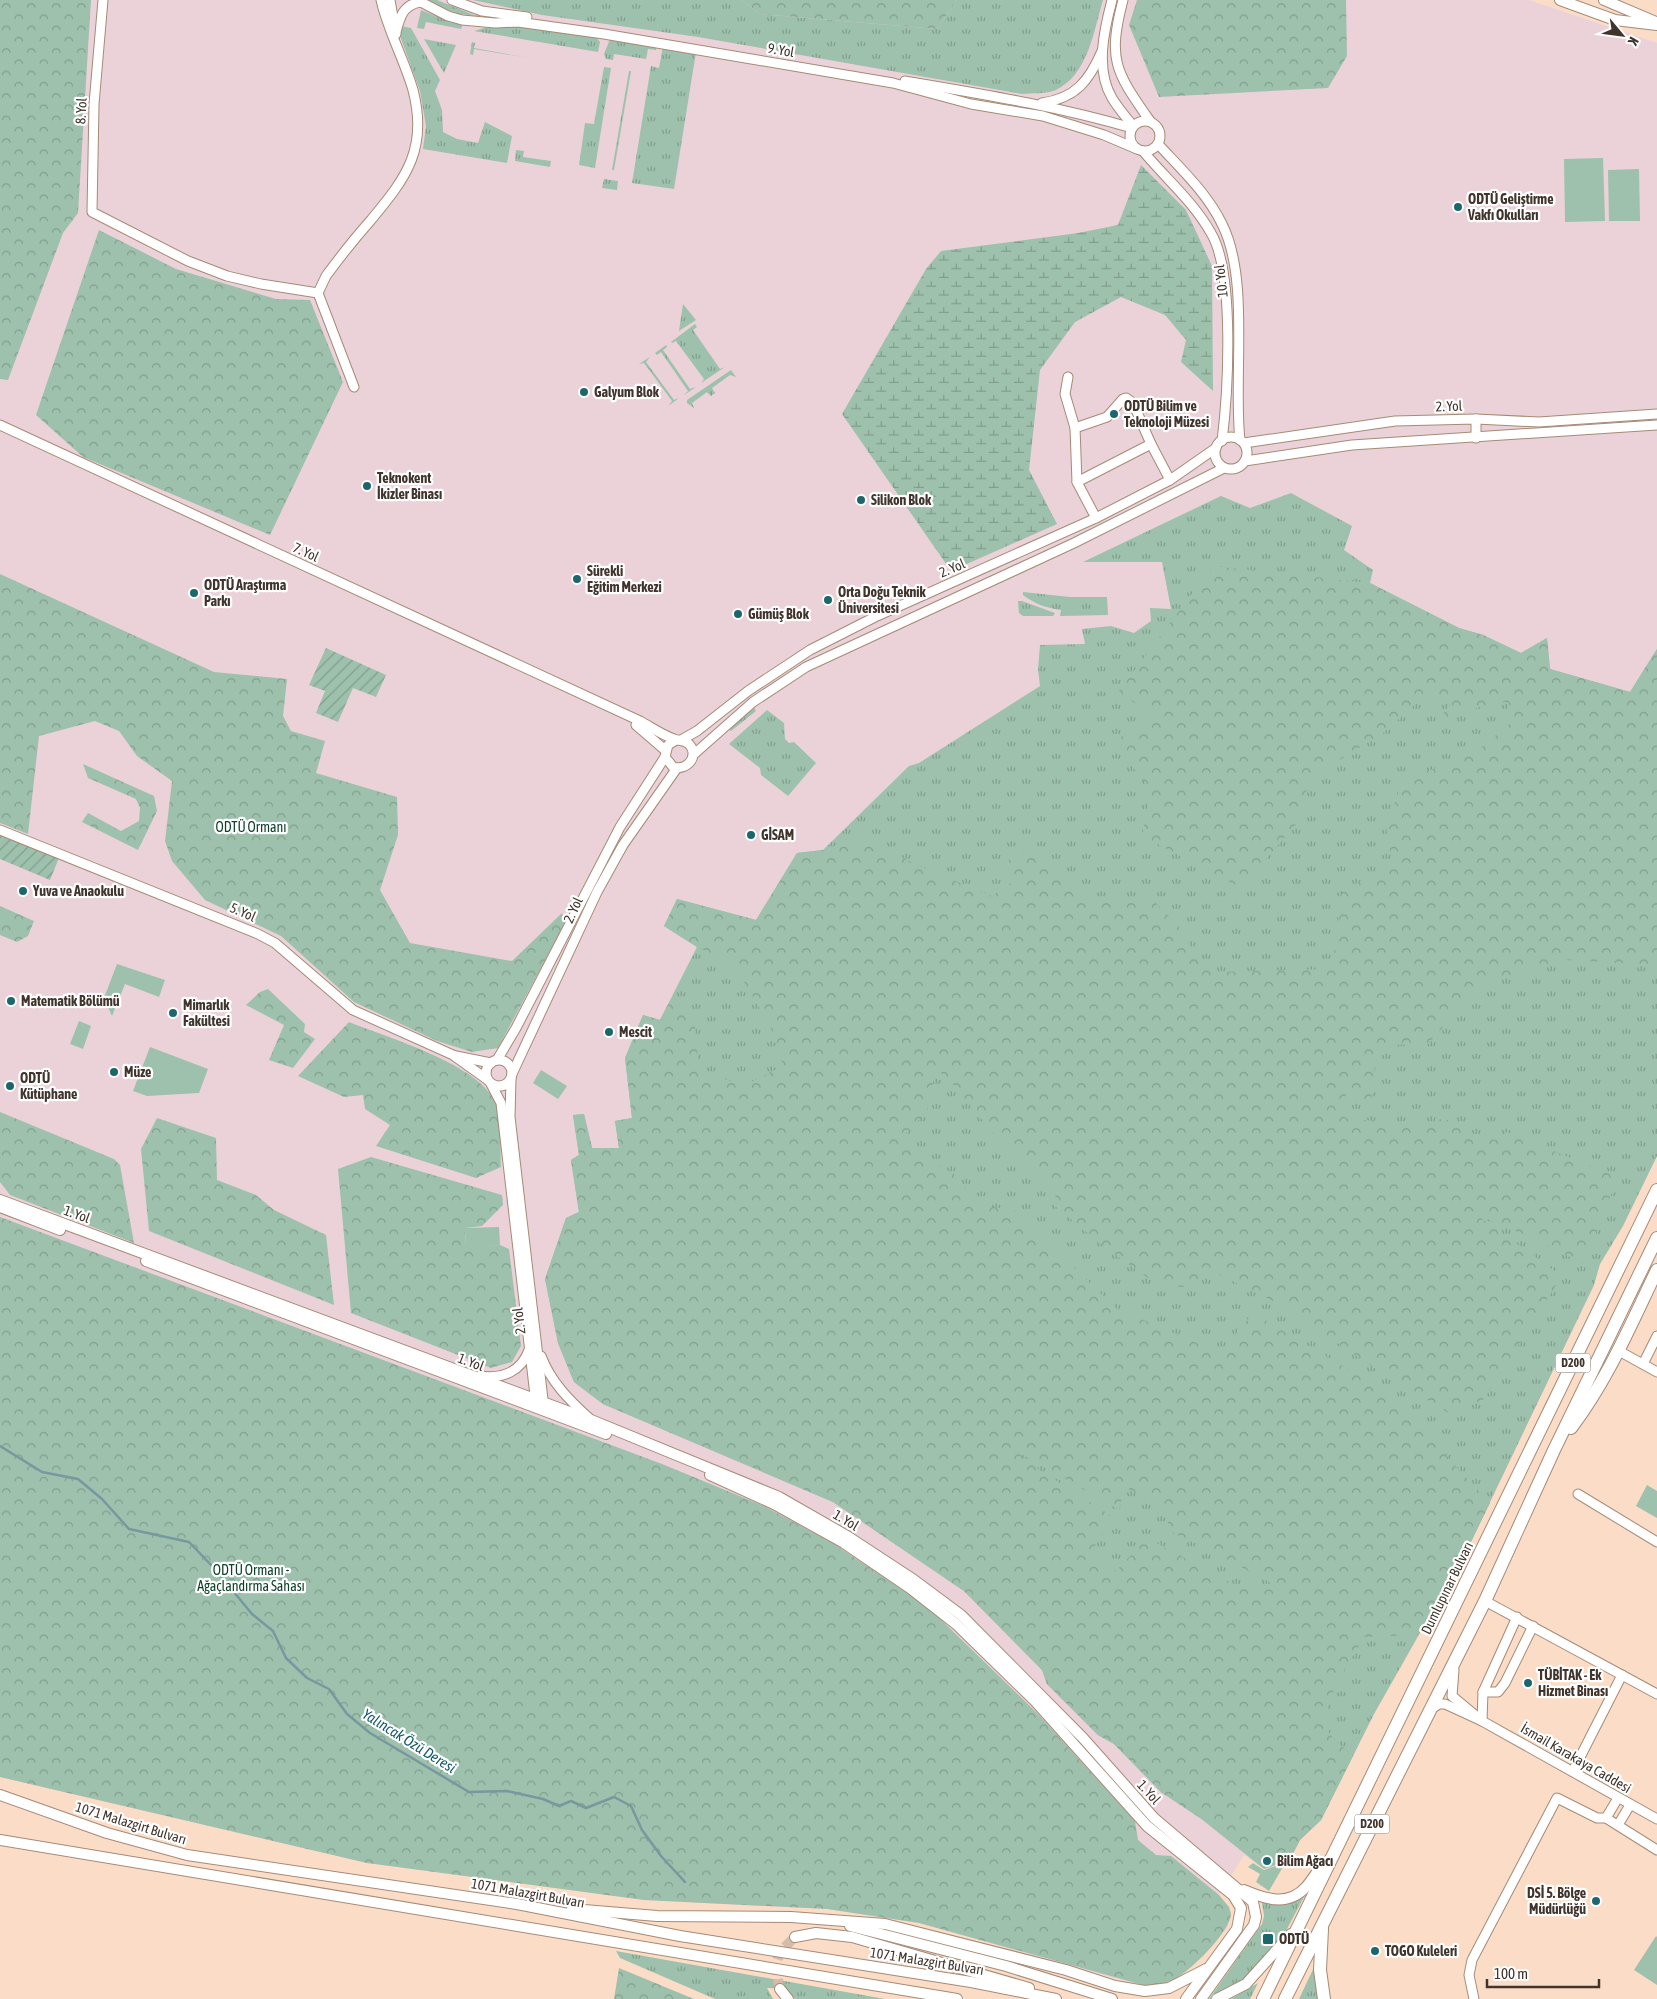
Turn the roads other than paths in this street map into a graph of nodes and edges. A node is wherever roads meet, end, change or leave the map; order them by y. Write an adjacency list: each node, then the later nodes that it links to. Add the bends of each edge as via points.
1 (103, 0): 12 (street, 8. Yol)
2 (107, 0): 12 (street, 8. Yol)
3 (381, 0): 17 (street)
4 (390, 0): 15 (street)
5 (452, 0): 18 (street, 9. Yol, via 482,11)
6 (1112, 0): 16 (street, 10. Yol)
7 (1123, 0): 19 (street, 10. Yol, via 1114,38 1114,53 1124,83)
8 (1560, 0): 14 (main road, via 1615,20)
9 (1604, 0): 14 (main road)
10 (1622, 0): 13 (main road)
11 (418, 1): 15 (street, via 404,9); 22 (street, 9. Yol, via 462,20 518,22 604,34 893,84 971,104 1043,116)
12 (102, 12): 23 (street, 8. Yol, via 94,104 92,212 188,261 228,276)
13 (1657, 17)
14 (1657, 24)
15 (396, 34): 17 (street)
16 (1102, 51): 18 (street, 9. Yol, via 1094,70 1079,87 1058,101); 20 (street, 10. Yol, via 1111,96)
17 (403, 64): 23 (street, via 417,116 415,152 402,182 326,276)
18 (1035, 104): 20 (street, 9. Yol)
19 (1150, 121): 20 (street, via 1141,121); 21 (street, 10. Yol, via 1159,130)
20 (1132, 127): 22 (street, 10. Yol, via 1131,142)
21 (1158, 144): 22 (street, via 1151,150); 34 (street, 10. Yol, via 1209,203 1229,241 1237,296 1237,414)
22 (1140, 150): 36 (street, 10. Yol, via 1187,198 1212,234 1222,261 1227,329 1225,417)
23 (318, 293): 25 (street)
24 (1068, 377): 31 (street, via 1064,394)
25 (354, 387)
26 (1657, 414): 28 (street, 2. Yol, via 1539,422)
27 (1476, 419): 28 (street, 2. Yol); 33 (street); 34 (street, 2. Yol, via 1395,421)
28 (1493, 420): 32 (street)
29 (0, 425): 44 (street, 7. Yol)
30 (1657, 425): 32 (street, 2. Yol)
31 (1075, 428): 35 (street, via 1106,417 1126,398 1133,403); 40 (street)
32 (1492, 437): 33 (street, 2. Yol)
33 (1476, 438): 37 (street, 2. Yol, via 1352,445)
34 (1242, 442): 36 (street, 2. Yol, via 1231,437); 37 (street, via 1247,452)
35 (1151, 444): 39 (street); 40 (street)
36 (1219, 444): 38 (street, via 1218,462); 39 (street, 2. Yol)
37 (1245, 461): 38 (street, 2. Yol, via 1234,469)
38 (1224, 468): 43 (street, 2. Yol, via 1070,545)
39 (1170, 480): 41 (street, 2. Yol)
40 (1077, 482): 41 (street)
41 (1096, 518): 42 (street, 2. Yol)
42 (875, 617): 43 (street); 45 (street, 2. Yol, via 781,668 697,731)
43 (884, 629): 47 (street, 2. Yol, via 806,667 779,684 753,702)
44 (601, 704): 45 (street, 7. Yol); 46 (street, 7. Yol, via 642,728)
45 (678, 740): 46 (street, 2. Yol, via 668,745); 47 (street, via 688,744)
46 (665, 754): 48 (street, via 669,765); 51 (street, 2. Yol, via 620,827 516,1028)
47 (693, 755): 48 (street, 2. Yol, via 686,766)
48 (677, 768): 52 (street, 2. Yol, via 623,845 597,892)
49 (0, 830): 50 (street, 5. Yol, via 258,934 275,943 353,1010)
50 (453, 1055): 51 (street, 5. Yol); 53 (street, 5. Yol)
51 (494, 1062): 52 (street, via 508,1063); 53 (street, 2. Yol, via 487,1069)
52 (511, 1076): 53 (street, via 502,1086); 55 (street, 2. Yol, via 509,1101)
53 (490, 1082): 55 (street, 2. Yol, via 502,1104)
54 (1657, 1190): 95 (highway, Dumlupınar Bulvarı / D200)
55 (514, 1192): 58 (street, 2. Yol)
56 (0, 1200): 60 (main road, 1. Yol)
57 (0, 1208): 60 (main road, 1. Yol)
58 (519, 1238): 63 (street, 2. Yol); 65 (street, 2. Yol)
59 (1657, 1238): 72 (highway, D200)
60 (143, 1257): 62 (main road, 1. Yol)
61 (1657, 1270): 66 (highway)
62 (341, 1330): 69 (main road, 1. Yol); 70 (main road, 1. Yol)
63 (534, 1330): 70 (street, 2. Yol); 71 (street, via 546,1370 562,1393)
64 (1657, 1336): 67 (street)
65 (529, 1350): 69 (street, via 523,1362 510,1373 493,1378); 70 (street, 2. Yol)
66 (1619, 1352): 67 (street); 72 (highway, via 1594,1397)
67 (1642, 1364): 68 (street)
68 (1657, 1372)
69 (466, 1374): 70 (main road, 1. Yol)
70 (540, 1406): 71 (main road, 1. Yol); 82 (main road, 1. Yol, via 774,1504 844,1543 956,1624)
71 (591, 1420): 82 (main road, 1. Yol, via 779,1497 848,1536 961,1615)
72 (1554, 1450): 75 (highway, D200)
73 (1578, 1494): 74 (street)
74 (1657, 1542)
75 (1484, 1601): 76 (street); 78 (highway, D200)
76 (1517, 1617): 77 (street); 80 (street)
77 (1533, 1626): 79 (street); 80 (street, via 1505,1683 1498,1692)
78 (1456, 1658): 83 (street, İsmail Karakaya Caddesi, via 1452,1696); 84 (highway, D200)
79 (1622, 1675): 81 (street); 85 (street)
80 (1483, 1692): 83 (street)
81 (1657, 1694)
82 (1056, 1718): 93 (main road, 1. Yol, via 1147,1826)
83 (1482, 1721): 84 (street, İsmail Karakaya Caddesi, via 1446,1704 1439,1704 1433,1707); 85 (street, İsmail Karakaya Caddesi)
84 (1422, 1724): 100 (highway, D200)
85 (1573, 1770): 87 (street, İsmail Karakaya Caddesi)
86 (0, 1795): 97 (main road, 1071 Malazgirt Bulvarı, via 107,1833 187,1855)
87 (1618, 1798): 88 (street, İsmail Karakaya Caddesi); 89 (street)
88 (1630, 1805): 90 (street, İsmail Karakaya Caddesi); 91 (street)
89 (1606, 1818): 91 (street); 114 (street, via 1597,1818 1557,1798 1472,1960 1469,1975)
90 (1657, 1819)
91 (1618, 1825): 94 (street)
92 (0, 1840): 106 (main road)
93 (1173, 1842): 96 (main road, 1. Yol); 96 (main road, via 1187,1859)
94 (1657, 1850)
95 (1329, 1860): 96 (main road, via 1296,1896 1271,1900); 98 (highway, Dumlupınar Bulvarı / D200)
96 (1234, 1892): 102 (main road, via 1241,1908 1240,1922); 109 (main road, via 1253,1902 1256,1917 1249,1933)
97 (517, 1904): 99 (main road, via 657,1916 791,1917); 104 (main road, 1071 Malazgirt Bulvarı, via 680,1936)
98 (1302, 1921): 110 (main road, bridge, via 1246,1984); 111 (highway, Dumlupınar Bulvarı / D200)
99 (837, 1922): 102 (main road, via 885,1924 1066,1970 1115,1986 1145,1991 1169,1988); 107 (main road, via 1006,1966)
100 (1323, 1924): 112 (highway, D200); 113 (highway, via 1320,1970)
101 (795, 1937): 104 (main road, via 816,1933 852,1937 1013,1982)
102 (1209, 1968): 108 (main road)
103 (780, 1989): 105 (main road)
104 (1054, 1998)
105 (788, 1999)
106 (957, 1999)
107 (1112, 1999)
108 (1186, 1999)
109 (1201, 1999)
110 (1217, 1999)
111 (1263, 1999)
112 (1285, 1999)
113 (1324, 1999)
114 (1474, 1999)

